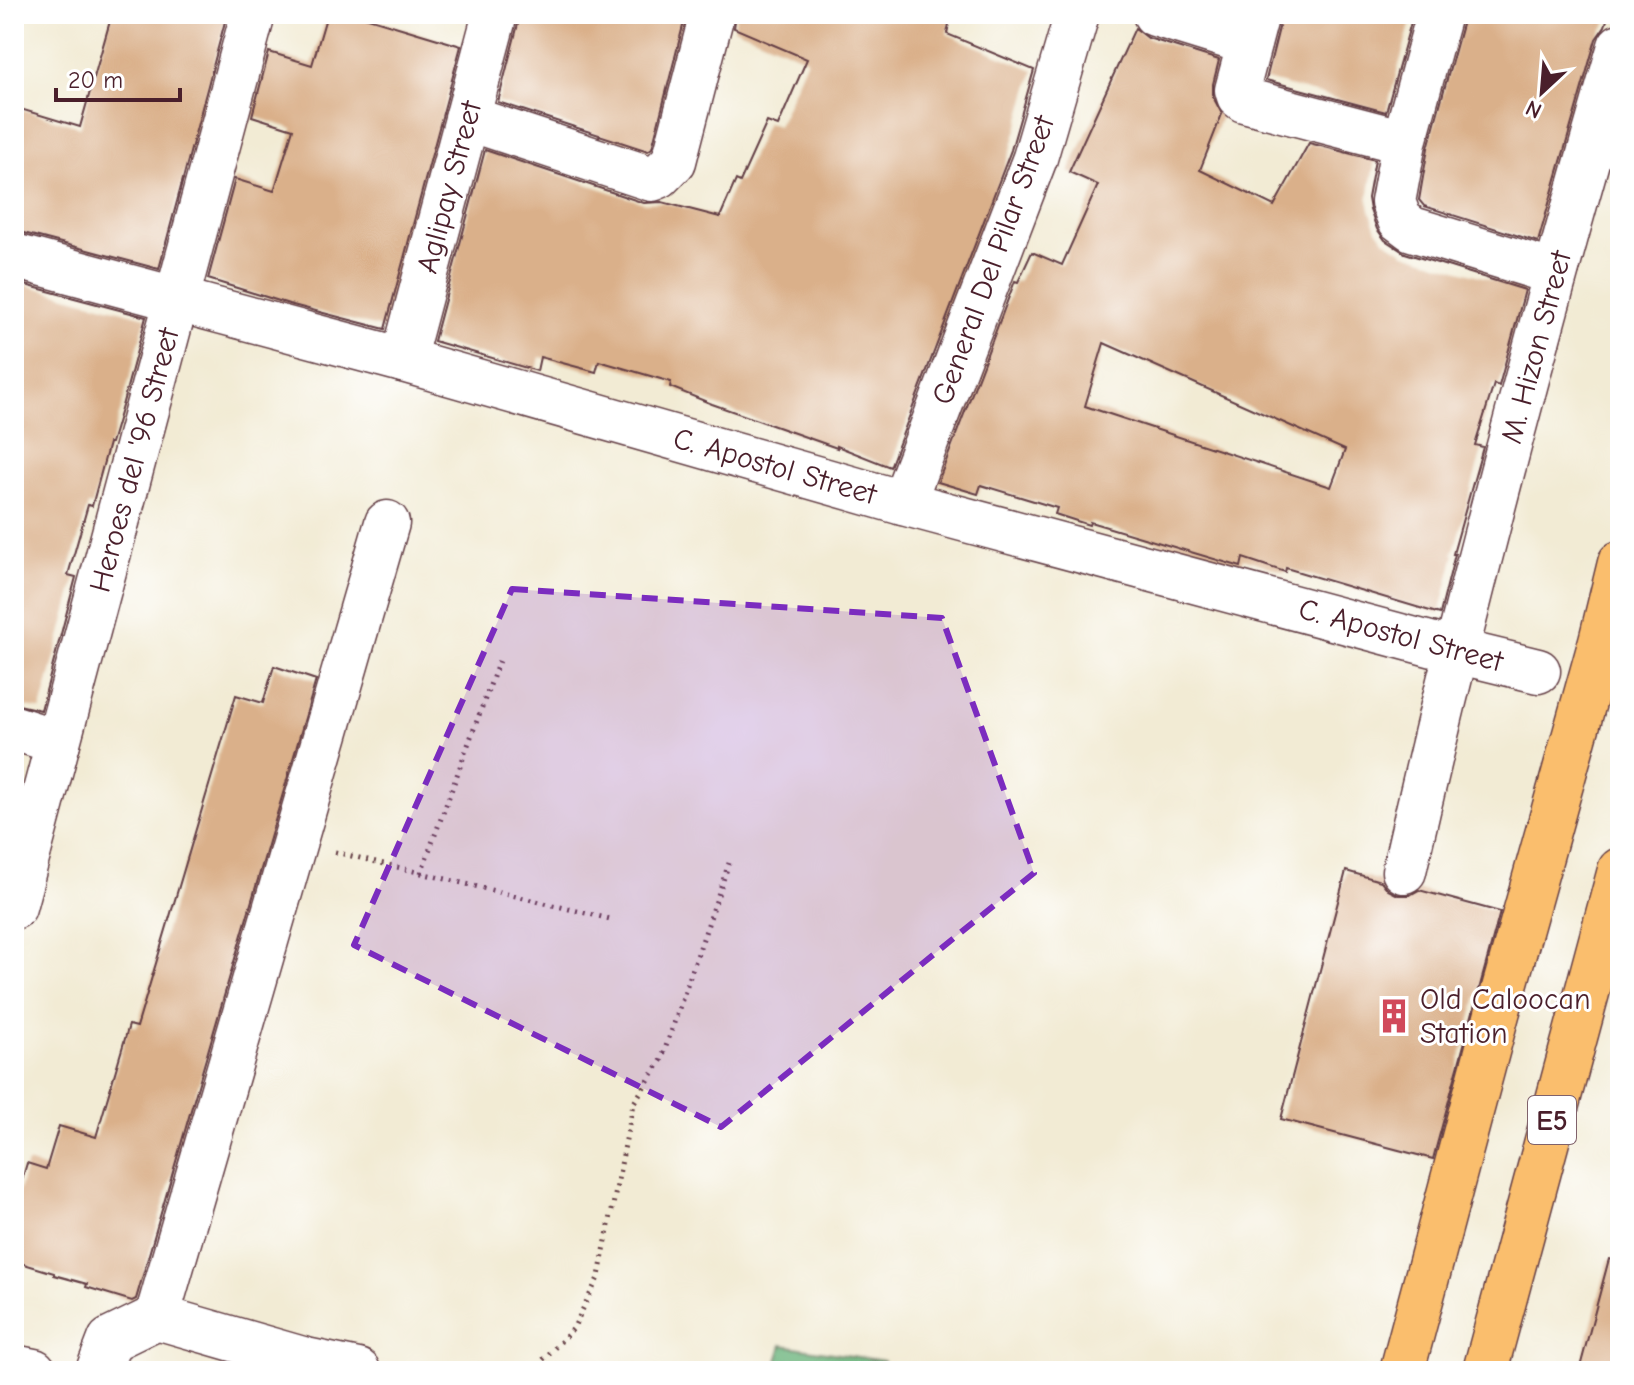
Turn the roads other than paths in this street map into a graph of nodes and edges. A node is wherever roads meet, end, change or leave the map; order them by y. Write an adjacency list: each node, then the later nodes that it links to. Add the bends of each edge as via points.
1 (253, 14): 13 (street, Heroes del '96 Street)
2 (495, 14): 9 (street, Aglipay Street)
3 (712, 14): 9 (street, via 674,161 652,179)
4 (1077, 14): 15 (street, General Del Pilar Street, via 1035,158)
5 (1155, 14): 7 (street)
6 (1439, 14): 10 (street)
7 (1253, 28): 10 (street, via 1237,90 1244,100)
8 (1620, 46): 12 (street, M. Hizon Street)
9 (467, 118): 14 (street, Aglipay Street)
10 (1404, 142): 12 (street, via 1393,202 1400,220 1412,229)
11 (14, 256): 13 (street, C. Apostol Street)
12 (1555, 273): 20 (street, M. Hizon Street)
13 (177, 299): 14 (street, C. Apostol Street); 23 (street, Heroes del '96 Street)
14 (403, 360): 15 (street, C. Apostol Street)
15 (903, 503): 20 (street, C. Apostol Street)
16 (387, 523): 27 (street)
17 (1620, 529): 19 (highway)
18 (1620, 563): 19 (highway)
19 (1601, 641): 32 (highway)
20 (1456, 651): 21 (street, C. Apostol Street); 25 (street, M. Hizon Street)
21 (1538, 671)
22 (14, 728): 23 (street)
23 (58, 742): 26 (street, Heroes del '96 Street)
24 (1620, 870): 33 (highway, E5)
25 (1404, 871)
26 (14, 907)
27 (157, 1317): 30 (street, via 110,1340); 31 (street)
28 (14, 1367): 29 (street)
29 (34, 1371)
30 (98, 1371)
31 (358, 1371)
32 (1402, 1371)
33 (1485, 1371)

